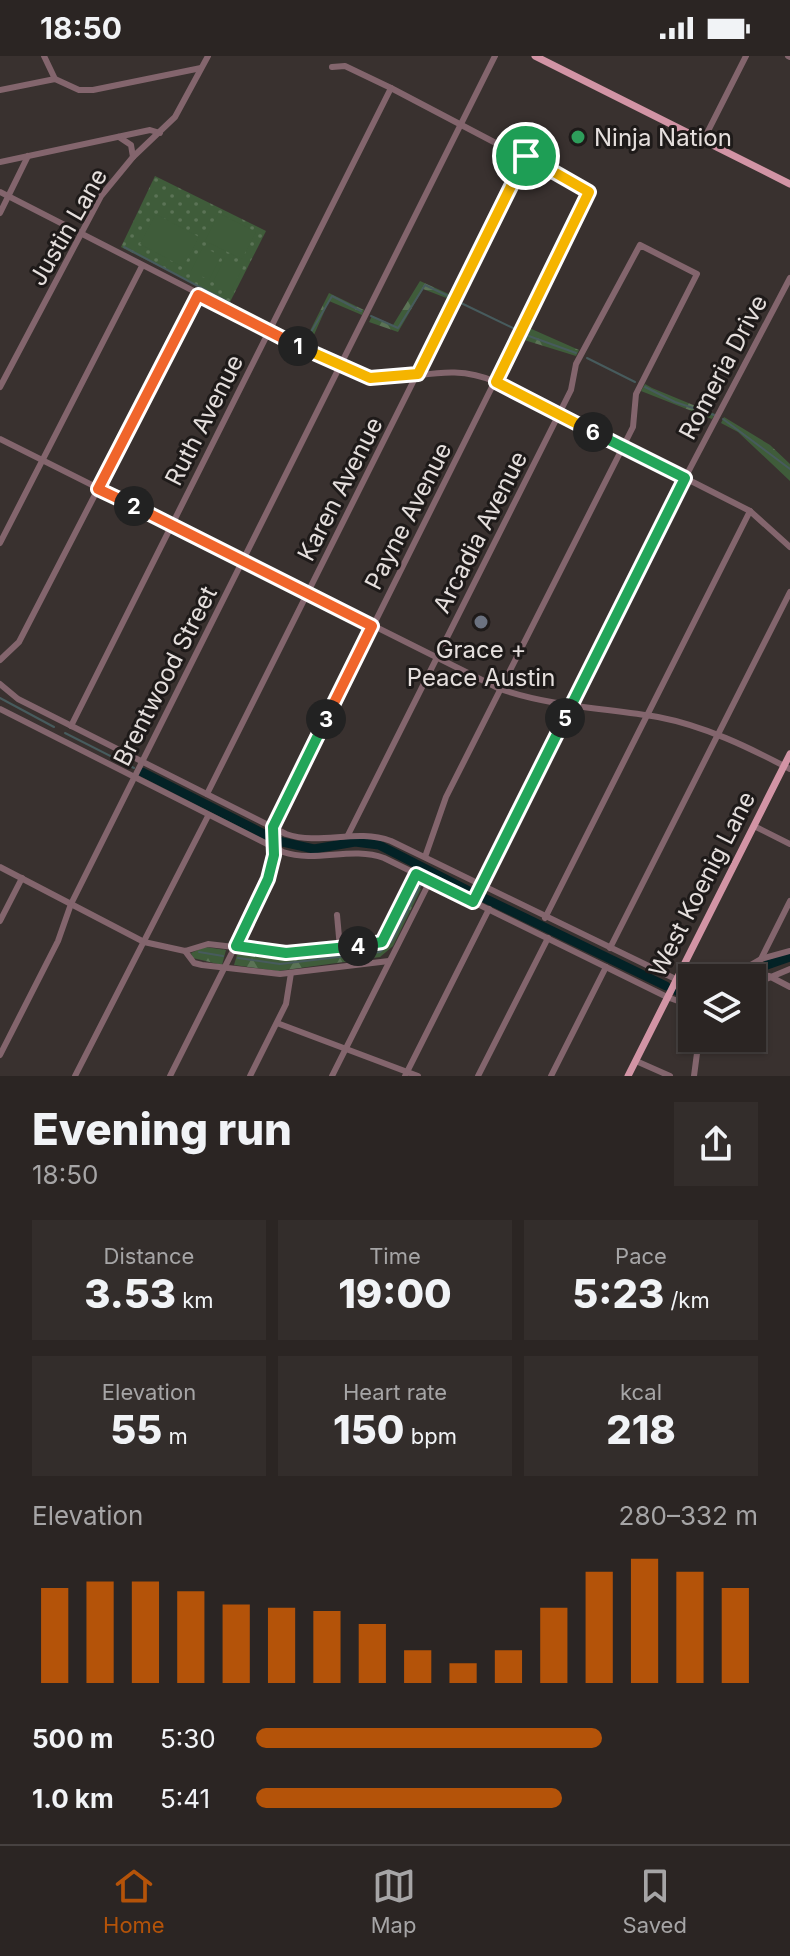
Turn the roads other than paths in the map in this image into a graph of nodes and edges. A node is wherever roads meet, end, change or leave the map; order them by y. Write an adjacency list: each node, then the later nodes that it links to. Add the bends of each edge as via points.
1 (44, 56): 8 (street)
2 (208, 56): 7 (street, Justin Lane)
3 (495, 56): 11 (street, Brentwood Street)
4 (535, 56): 14 (main road)
5 (746, 56): 14 (street)
6 (332, 67): 9 (street, via 345,66)
7 (201, 68): 8 (street, via 93,90); 12 (street, Justin Lane, via 175,117)
8 (55, 79): 10 (street)
9 (391, 88): 11 (street); 27 (street, Ruth Avenue)
10 (0, 90)
11 (461, 124): 16 (street); 28 (street, Brentwood Street)
12 (160, 133): 13 (street); 17 (street, Justin Lane)
13 (119, 137): 15 (street); 17 (street, via 131,145)
14 (703, 141): 19 (main road)
15 (28, 156): 18 (street); 21 (street)
16 (526, 156): 29 (street, Karen Avenue); 30 (street, Payne Avenue, via 589,192)
17 (133, 157): 23 (street, Justin Lane)
18 (0, 162)
19 (790, 184)
20 (0, 192): 21 (street)
21 (9, 197): 22 (street); 23 (street)
22 (0, 213)
23 (79, 234): 24 (street); 31 (street, Justin Lane)
24 (142, 266): 26 (street); 35 (street)
25 (790, 278): 36 (street, Romeria Drive)
26 (198, 295): 27 (street); 37 (street)
27 (269, 332): 28 (street); 39 (street, Ruth Avenue)
28 (340, 367): 29 (street, via 370,378); 42 (street, Brentwood Street)
29 (418, 374): 30 (street, via 465,371); 44 (street, Karen Avenue)
30 (496, 382): 32 (street); 45 (street, Payne Avenue)
31 (0, 387)
32 (560, 414): 34 (street); 34 (street, Arcadia Avenue, via 576,364 640,245 697,274 636,394 633,427); 46 (street, Arcadia Avenue)
33 (0, 439): 35 (street)
34 (623, 447): 36 (street); 49 (street)
35 (42, 461): 37 (street); 40 (street)
36 (685, 478): 38 (street); 50 (street, Romeria Drive)
37 (98, 489): 39 (street); 47 (street, via 19,642)
38 (750, 511): 41 (street); 52 (street)
39 (171, 526): 42 (street); 54 (street, Ruth Avenue)
40 (0, 543)
41 (790, 547)
42 (242, 561): 44 (street); 58 (street, Brentwood Street)
43 (790, 592): 55 (street)
44 (308, 594): 45 (street); 61 (street, Karen Avenue)
45 (372, 626): 46 (street); 64 (street, Payne Avenue)
46 (436, 659): 49 (street); 65 (street, Arcadia Avenue)
47 (0, 660)
48 (0, 684): 53 (street)
49 (500, 689): 50 (street); 68 (street, via 446,797)
50 (571, 707): 52 (street); 73 (street, Romeria Drive)
51 (0, 709): 56 (street)
52 (647, 716): 55 (street); 79 (street)
53 (62, 721): 54 (street); 56 (street)
54 (71, 726): 58 (street)
55 (718, 734): 59 (street); 85 (street)
56 (54, 737): 60 (street)
57 (790, 754): 59 (main road, West Koenig Lane)
58 (142, 762): 60 (street, Brentwood Street); 61 (street)
59 (787, 768): 63 (main road, West Koenig Lane)
60 (134, 778): 62 (street); 76 (street, Brentwood Street)
61 (207, 794): 64 (street)
62 (208, 816): 67 (street); 82 (street)
63 (754, 826): 66 (street); 97 (main road, West Koenig Lane)
64 (273, 827): 65 (street, via 309,840); 67 (street, Payne Avenue)
65 (348, 835): 68 (street, via 385,839)
66 (790, 844)
67 (273, 848): 70 (street, via 316,859 369,854); 83 (street, Payne Avenue, via 266,885)
68 (425, 857): 73 (street)
69 (0, 867): 71 (street)
70 (416, 874): 72 (street); 84 (street, via 382,942)
71 (22, 878): 76 (street); 80 (street)
72 (430, 881): 75 (street); 89 (street)
73 (481, 886): 75 (street, Romeria Drive); 79 (street)
74 (790, 901): 88 (street)
75 (473, 902): 77 (street)
76 (71, 904): 82 (street); 105 (street, Brentwood Street)
77 (489, 909): 81 (street); 107 (street)
78 (337, 915): 84 (street)
79 (545, 918): 85 (street)
80 (0, 921)
81 (548, 938): 91 (street); 113 (street)
82 (144, 942): 86 (street); 108 (street)
83 (236, 946): 84 (street, via 286,953); 86 (street, via 208,944); 92 (street, Payne Avenue)
84 (340, 948)
85 (610, 948): 97 (street)
86 (185, 951): 92 (street, via 194,963)
87 (790, 951): 88 (street)
88 (761, 959): 90 (street)
89 (389, 961): 94 (street); 103 (street)
90 (752, 964)
91 (606, 967): 100 (street); 114 (street)
92 (224, 968): 94 (street); 109 (street, Payne Avenue)
93 (790, 969): 95 (street)
94 (291, 973): 102 (street)
95 (769, 976): 96 (street); 99 (street)
96 (766, 978)
97 (675, 981): 98 (street); 100 (main road, West Koenig Lane)
98 (678, 982)
99 (790, 987)
100 (667, 997): 101 (street); 106 (main road, West Koenig Lane)
101 (678, 1001)
102 (277, 1023): 103 (street); 110 (street)
103 (345, 1049): 107 (street); 111 (street)
104 (697, 1052): 117 (street)
105 (0, 1055)
106 (636, 1061): 115 (main road, West Koenig Lane); 116 (street)
107 (406, 1074): 112 (street)
108 (75, 1076)
109 (170, 1076)
110 (250, 1076)
111 (332, 1076)
112 (418, 1076)
113 (478, 1076)
114 (551, 1076)
115 (628, 1076)
116 (670, 1076)
117 (694, 1076)

